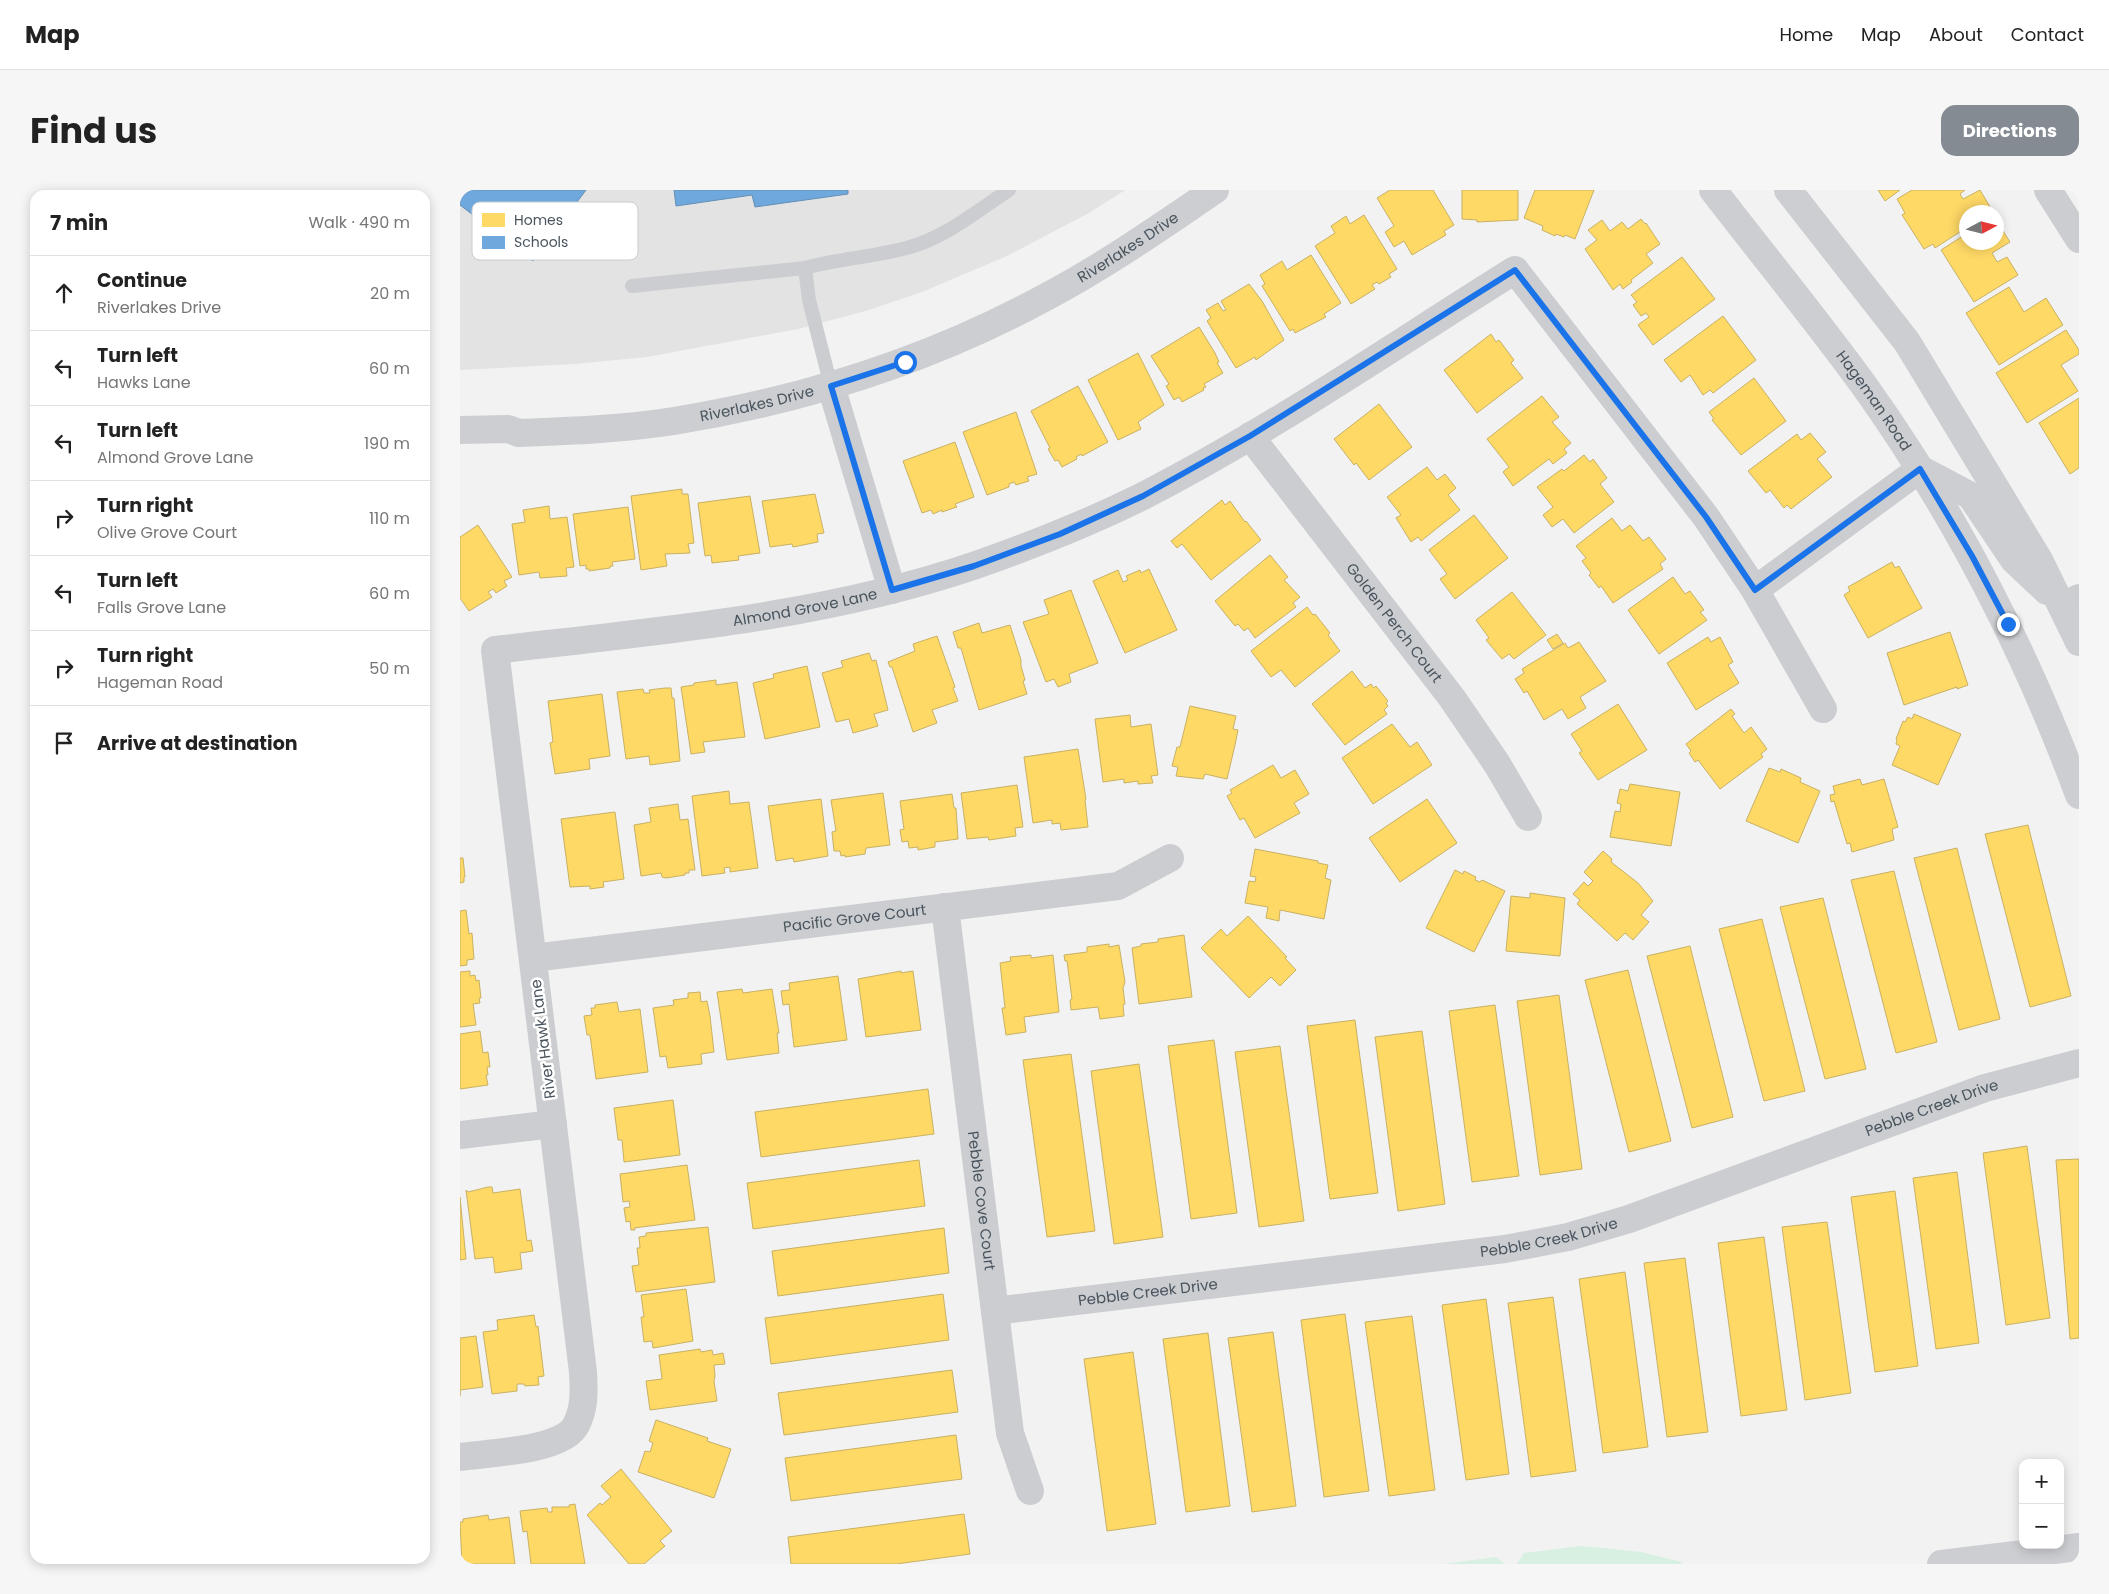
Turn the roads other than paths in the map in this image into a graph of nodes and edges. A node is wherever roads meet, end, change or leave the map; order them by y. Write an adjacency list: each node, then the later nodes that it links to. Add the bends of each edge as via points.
1 (1008, 190): 8 (lane, via 941,234 910,247)
2 (1215, 190): 6 (main road, Riverlakes Drive)
3 (1713, 190): 13 (main road, Hageman Road, via 1863,384)
4 (1788, 190): 16 (main road, via 1907,342 2039,560)
5 (2048, 190): 7 (street)
6 (1188, 198): 10 (main road, Riverlakes Drive, via 1104,263 1037,302 905,362)
7 (2079, 239)
8 (805, 268): 9 (lane); 10 (lane, via 809,300)
9 (632, 286)
10 (831, 386): 11 (main road, Riverlakes Drive, via 768,403 673,421 519,433 508,429); 14 (street)
11 (460, 430)
12 (1250, 436): 14 (street, Almond Grove Lane, via 1143,496 1060,534 974,566); 15 (street, Almond Grove Lane, via 1515,270 1706,517); 21 (street, Golden Perch Court, via 1452,698)
13 (1920, 469): 15 (street); 16 (main road, via 1971,496 2014,560); 20 (main road, Hageman Road, via 2008,624)
14 (892, 590): 18 (street, Almond Grove Lane, via 764,617)
15 (1755, 590): 19 (street)
16 (2071, 602): 17 (main road)
17 (2079, 642)
18 (495, 650): 24 (street, River Hawk Lane)
19 (1823, 709)
20 (2077, 785)
21 (1528, 817)
22 (1170, 858): 23 (street, Pacific Grove Court, via 1118,886)
23 (945, 907): 24 (street, Pacific Grove Court); 28 (street, Pebble Cove Court)
24 (533, 958): 26 (street, River Hawk Lane)
25 (2079, 1062): 28 (street, Pebble Creek Drive, via 1984,1088 1630,1219 1568,1237 1505,1249)
26 (553, 1124): 27 (street); 29 (street, River Hawk Lane, via 584,1403 576,1427 558,1441)
27 (460, 1135)
28 (994, 1311): 30 (street, Pebble Cove Court, via 1010,1433)
29 (460, 1457)
30 (1030, 1490)
31 (2079, 1547): 32 (main road)
32 (1941, 1564)

